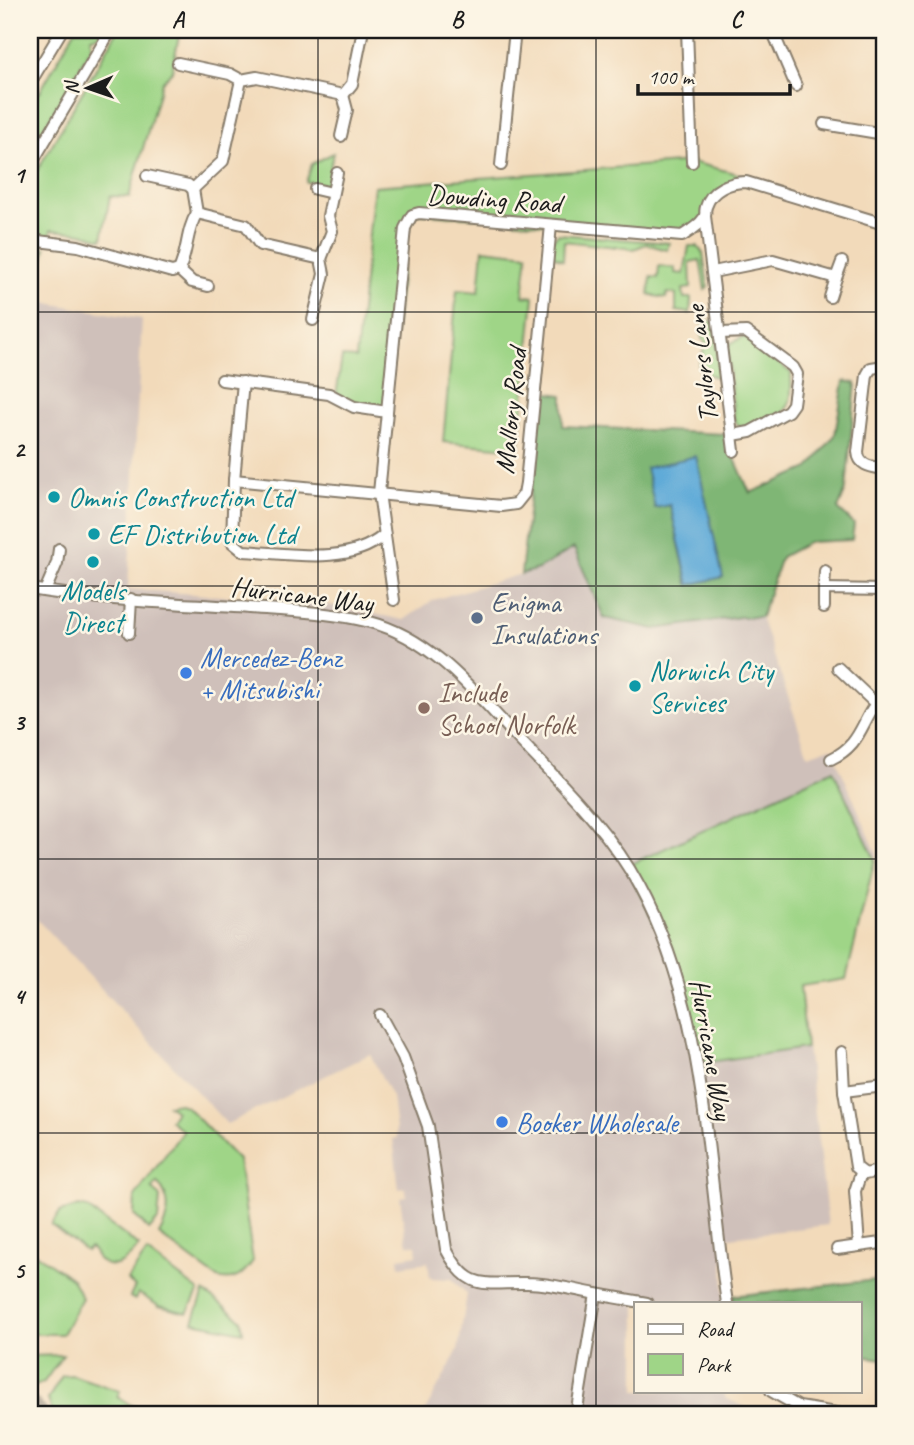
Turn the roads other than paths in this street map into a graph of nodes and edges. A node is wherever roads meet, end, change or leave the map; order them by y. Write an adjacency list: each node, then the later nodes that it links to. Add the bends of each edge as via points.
1 (62, 30): 10 (street)
2 (111, 30): 17 (street)
3 (363, 30): 11 (street, via 352,84)
4 (515, 30): 16 (street)
5 (687, 30): 15 (street)
6 (772, 30): 8 (street)
7 (178, 63): 9 (street)
8 (797, 79)
9 (241, 80): 11 (street, via 257,77); 20 (street, via 223,161)
10 (30, 83)
11 (343, 95): 14 (street, via 349,120)
12 (824, 124): 13 (street)
13 (884, 134)
14 (341, 136)
15 (692, 162)
16 (501, 165)
17 (30, 166)
18 (337, 173): 22 (street)
19 (147, 176): 20 (street, via 161,184)
20 (193, 189): 23 (street)
21 (316, 189): 22 (street)
22 (332, 193): 30 (street, via 328,216 332,231)
23 (197, 213): 30 (street, via 246,225 260,245); 32 (street)
24 (705, 216): 25 (street, via 717,191 727,184 746,182); 27 (street); 29 (street, Taylors Lane)
25 (884, 224)
26 (551, 225): 27 (street, Dowding Road); 42 (street, Dowding Road, via 419,213 407,221); 47 (street, Mallory Road, via 524,494 516,504 501,506)
27 (682, 236): 29 (street, Dowding Road)
28 (30, 240): 32 (street, via 78,246 163,272)
29 (708, 240): 33 (street, Taylors Lane)
30 (321, 259): 37 (street, via 321,309)
31 (842, 262): 34 (street)
32 (179, 270): 35 (street, via 192,282)
33 (713, 272): 34 (street, Taylors Lane, via 773,260); 38 (street, Taylors Lane)
34 (836, 278): 36 (street)
35 (208, 286)
36 (830, 297)
37 (313, 320)
38 (721, 333): 43 (street, Taylors Lane); 43 (street, via 746,332 797,374 788,411 750,432)
39 (884, 366): 45 (street, via 871,368 867,375 858,452 867,467)
40 (222, 380): 41 (street)
41 (243, 382): 42 (street, via 329,394 354,407); 46 (street)
42 (387, 412): 47 (street, Dowding Road)
43 (733, 435): 44 (street, Taylors Lane)
44 (734, 451)
45 (884, 469)
46 (234, 480): 47 (street); 48 (street, via 225,531 243,551 347,554 375,544)
47 (379, 493): 48 (street, Dowding Road)
48 (383, 536): 56 (street, Dowding Road, via 392,556)
49 (59, 549): 54 (street)
50 (825, 571): 52 (street)
51 (30, 589): 54 (street, Hurricane Way)
52 (824, 589): 53 (street); 57 (street)
53 (884, 590)
54 (45, 591): 55 (street, Hurricane Way)
55 (131, 599): 58 (street); 74 (street, Hurricane Way, via 312,612 368,622 410,637 432,651 585,811 638,884 673,962 686,1006)
56 (394, 600)
57 (824, 607)
58 (129, 633)
59 (838, 668): 61 (street, via 848,687)
60 (884, 695): 61 (street)
61 (875, 703): 62 (street, via 857,740)
62 (831, 760)
63 (380, 1015): 72 (street, via 403,1056 428,1126 446,1249 461,1272 480,1284 528,1283)
64 (842, 1052): 66 (street)
65 (884, 1086): 66 (street)
66 (844, 1091): 68 (street, via 856,1167)
67 (884, 1170): 68 (street)
68 (861, 1173): 70 (street, via 855,1191)
69 (881, 1243): 70 (street)
70 (859, 1246): 71 (street)
71 (836, 1249)
72 (596, 1294): 73 (street); 76 (street)
73 (641, 1302)
74 (727, 1302)
75 (774, 1392): 77 (street, via 799,1407)
76 (576, 1415)
77 (848, 1415)

